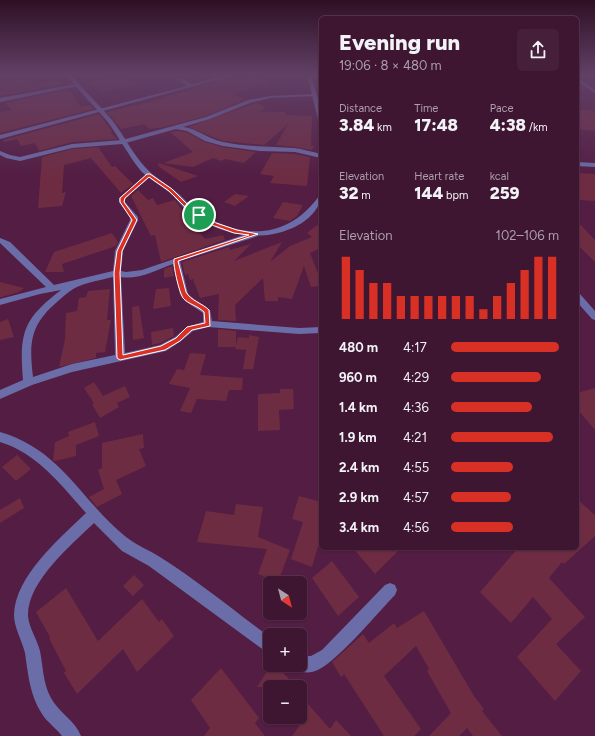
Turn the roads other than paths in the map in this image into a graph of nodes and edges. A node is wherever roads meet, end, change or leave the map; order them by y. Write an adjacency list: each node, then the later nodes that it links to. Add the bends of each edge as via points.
1 (231, 109): 3 (street)
2 (100, 110): 4 (street); 5 (street)
3 (176, 128): 5 (street); 7 (street, via 188,129 207,140 223,144 295,150)
4 (0, 137)
5 (122, 142): 6 (street, via 72,146 20,159); 10 (street)
6 (0, 153)
7 (319, 156)
8 (579, 164): 9 (street)
9 (595, 166)
10 (149, 175): 12 (street, via 185,205 214,224 236,232); 15 (street, via 122,198 134,220 119,251)
11 (319, 200): 12 (street, via 305,218 291,228 276,233)
12 (255, 234): 14 (street)
13 (0, 240): 17 (street)
14 (176, 260): 15 (street, via 144,272 126,275); 21 (street, via 183,292 186,298 202,306 207,312)
15 (117, 273): 16 (street); 23 (street)
16 (73, 285): 17 (street); 24 (street, via 42,310 29,330 26,344)
17 (52, 288): 19 (street)
18 (579, 298): 20 (street)
19 (0, 302)
20 (595, 317)
21 (208, 324): 22 (street, via 299,331); 23 (street, via 190,329 163,348)
22 (319, 330)
23 (120, 358): 24 (street, via 72,368)
24 (28, 382): 25 (street)
25 (0, 395)
26 (0, 437): 27 (street, via 26,447 43,459)
27 (94, 514): 29 (street, via 114,536 139,554 154,561); 31 (street, via 50,557 21,603 20,616 30,644 45,705)
28 (390, 590): 30 (street, via 327,655 313,664)
29 (263, 641)
30 (307, 664)
31 (73, 736)

